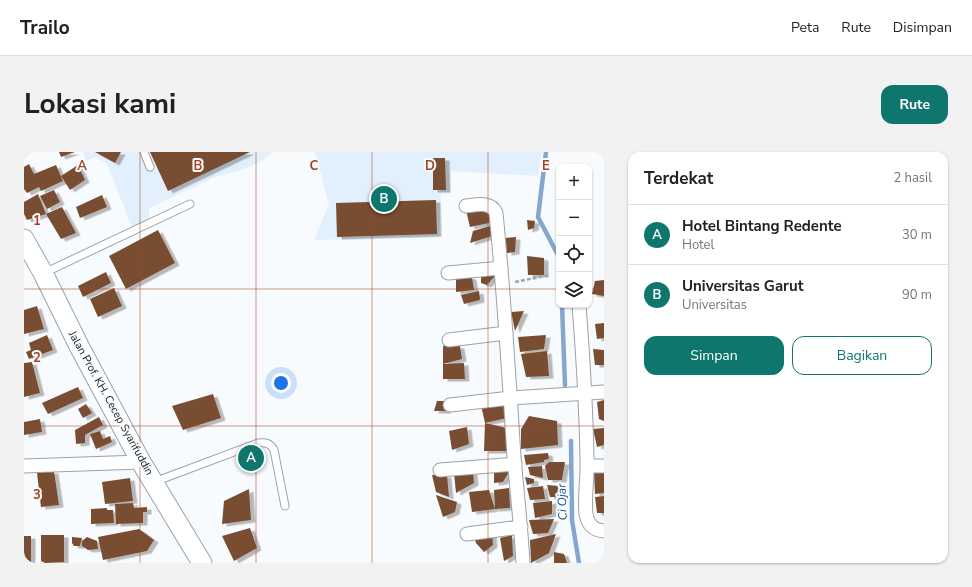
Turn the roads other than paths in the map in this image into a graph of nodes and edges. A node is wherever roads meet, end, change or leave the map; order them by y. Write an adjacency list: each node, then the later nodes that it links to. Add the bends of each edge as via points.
1 (144, 152): 2 (lane)
2 (150, 167)
3 (190, 204): 8 (lane)
4 (466, 206): 6 (street, via 483,204 494,209)
5 (24, 240): 8 (main road, Jalan Prof. KH. Cecep Syarifuddin)
6 (501, 268): 7 (street); 10 (street)
7 (448, 273)
8 (44, 274): 16 (main road, Jalan Prof. KH. Cecep Syarifuddin)
9 (579, 308): 12 (street)
10 (506, 332): 11 (street); 14 (street)
11 (449, 340)
12 (585, 392): 13 (street); 14 (street); 19 (street)
13 (604, 392)
14 (511, 398): 15 (street); 17 (street)
15 (450, 405)
16 (141, 462): 18 (street); 22 (main road, Jalan Prof. KH. Cecep Syarifuddin)
17 (515, 464): 21 (street); 24 (street)
18 (24, 466)
19 (588, 466): 20 (street); 25 (street, via 586,514 594,530)
20 (604, 466)
21 (440, 470)
22 (154, 482): 23 (lane, via 265,442 274,450); 27 (main road, Jalan Prof. KH. Cecep Syarifuddin)
23 (285, 506)
24 (522, 527): 26 (street); 28 (street)
25 (604, 531)
26 (468, 534)
27 (200, 563)
28 (523, 563)

